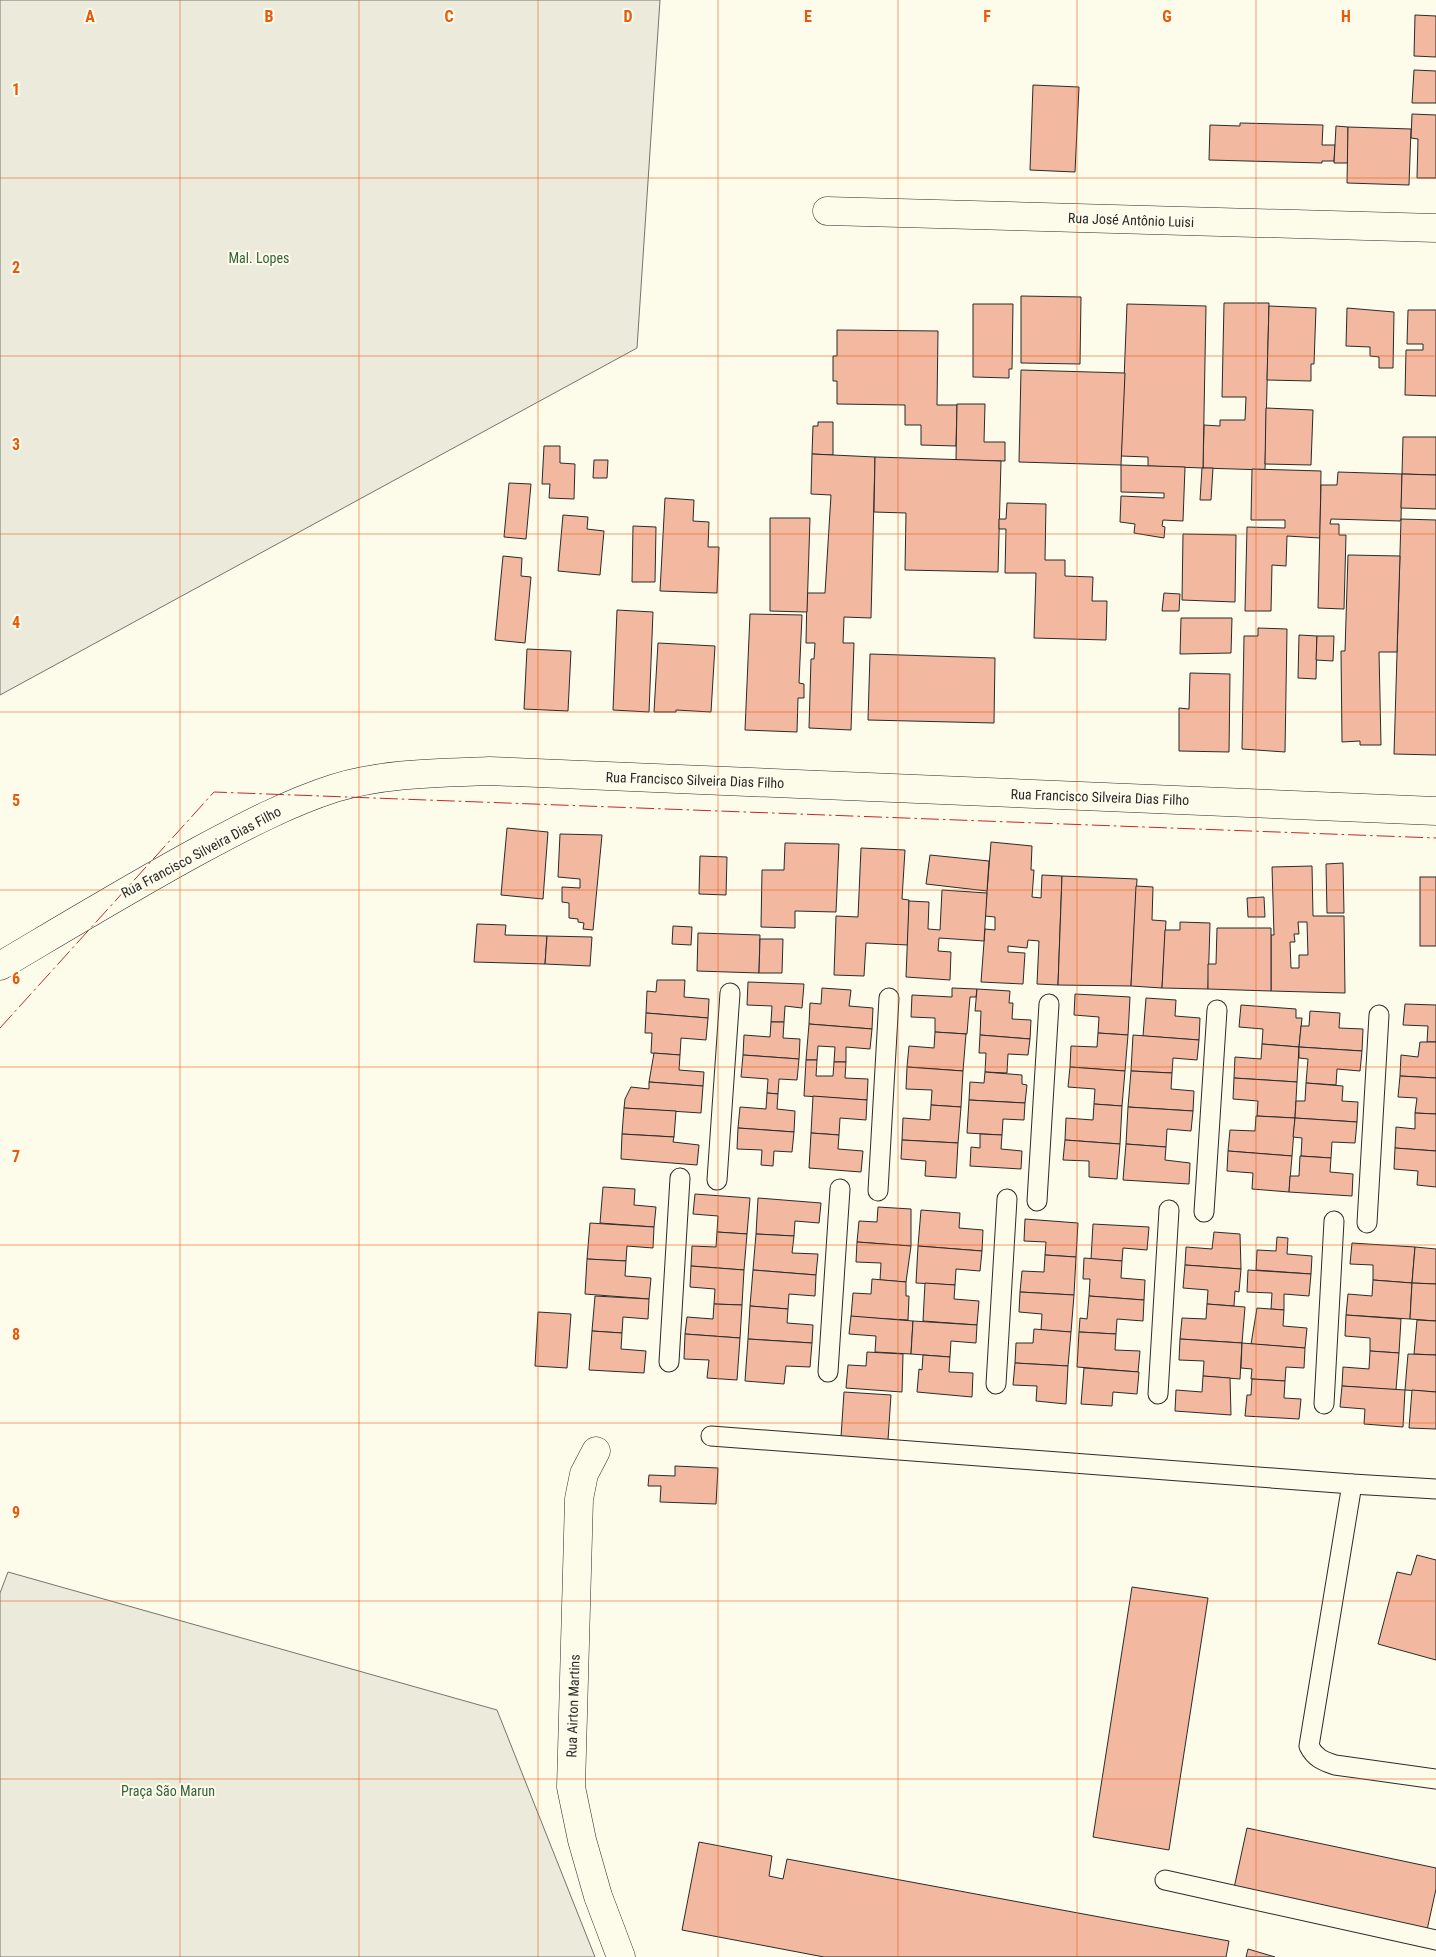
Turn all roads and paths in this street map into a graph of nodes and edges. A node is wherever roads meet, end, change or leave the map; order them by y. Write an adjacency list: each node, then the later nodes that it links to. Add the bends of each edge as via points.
1 (826, 211): 2 (street, Rua José Antônio Luisi)
2 (1436, 228)
3 (1436, 811): 4 (street, Rua Francisco Silveira Dias Filho, via 489,771 426,773 335,788 288,807 138,884)
4 (0, 966)
5 (730, 993): 11 (lane)
6 (889, 998): 13 (lane)
7 (1049, 1004): 15 (lane)
8 (1216, 1010): 17 (lane)
9 (1379, 1015): 19 (lane)
10 (680, 1178): 20 (lane)
11 (717, 1180)
12 (840, 1189): 21 (lane)
13 (878, 1191)
14 (1007, 1199): 22 (lane)
15 (1037, 1201)
16 (1169, 1210): 23 (lane)
17 (1204, 1212)
18 (1334, 1220): 24 (lane)
19 (1367, 1223)
20 (669, 1362)
21 (828, 1372)
22 (996, 1384)
23 (1158, 1394)
24 (1324, 1404)
25 (711, 1436): 27 (lane)
26 (596, 1451): 32 (street, Rua Airton Martins, via 584,1474 579,1499 571,1787 598,1896)
27 (1352, 1484): 28 (lane); 29 (lane, via 1309,1746 1313,1754 1335,1765)
28 (1436, 1489)
29 (1436, 1779)
30 (1165, 1880): 31 (lane)
31 (1436, 1940)
32 (621, 1957)

